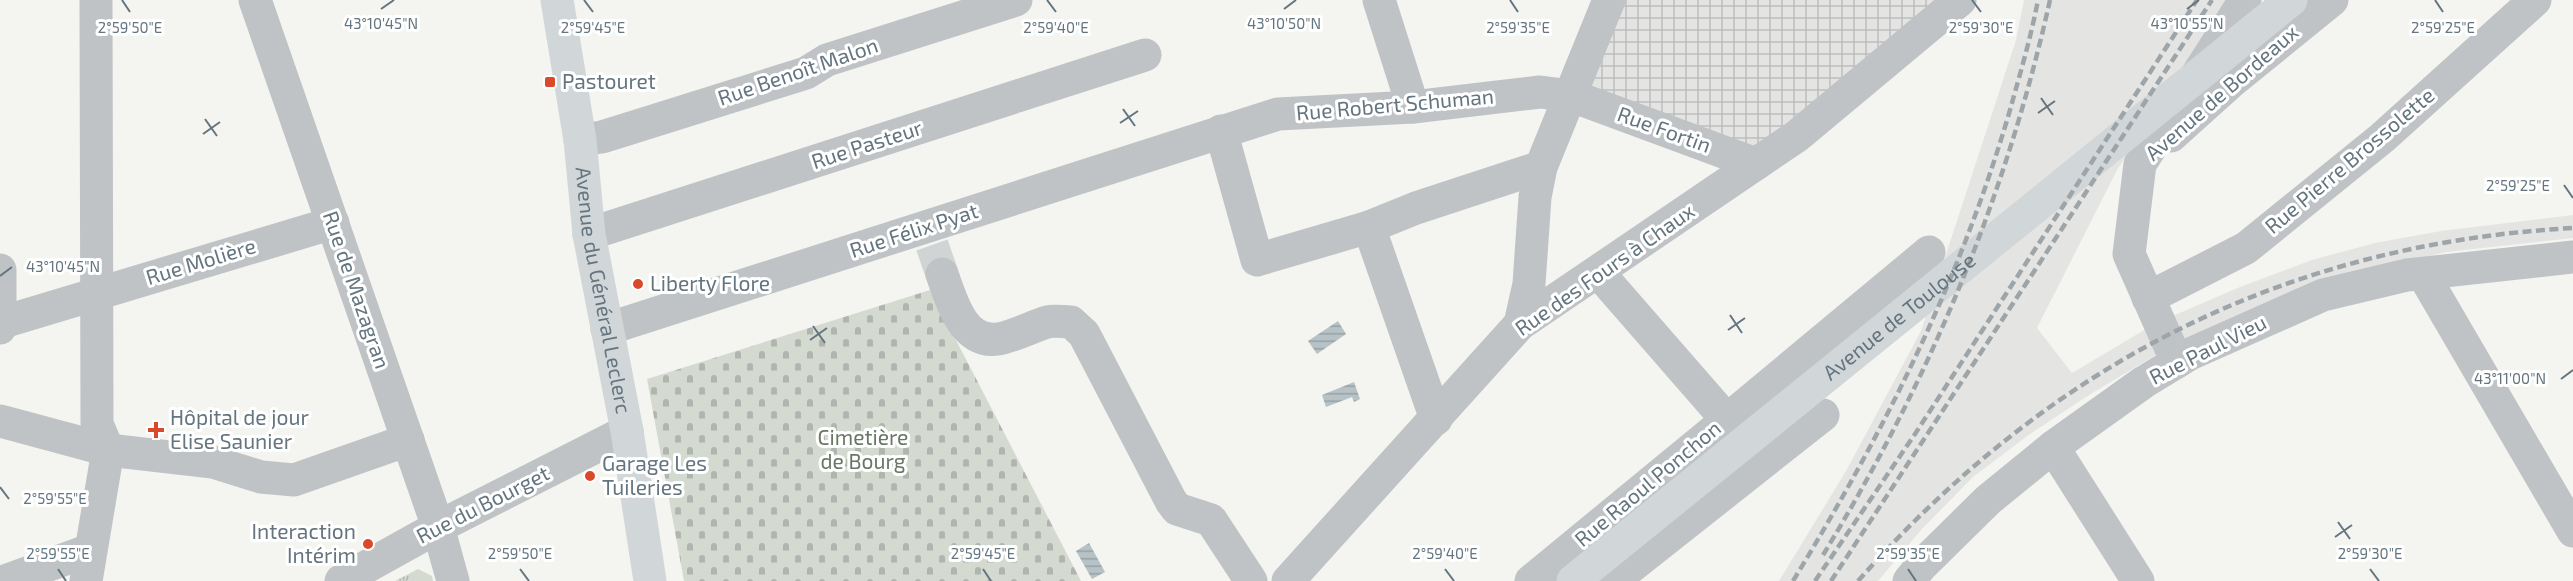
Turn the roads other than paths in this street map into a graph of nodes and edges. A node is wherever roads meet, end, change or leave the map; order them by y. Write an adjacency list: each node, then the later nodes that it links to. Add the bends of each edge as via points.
1 (96, 0): 30 (street)
2 (255, 0): 21 (street, Rue de Mazagran)
3 (557, 0): 17 (main road, Avenue du Général Leclerc)
4 (1016, 0): 17 (street, Rue Benoît Malon, via 827,60 806,73 602,137)
5 (1379, 0): 15 (street)
6 (1609, 0): 14 (street)
7 (1960, 0): 19 (street, Rue des Fours à Chaux, via 1797,136)
8 (2291, 0): 12 (main road, Avenue de Bordeaux)
9 (2332, 0): 18 (street, Avenue de Bordeaux, via 2231,82)
10 (2535, 0): 31 (street, Rue Pierre Brossolette, via 2382,138 2246,248)
11 (2244, 1): 18 (street)
12 (2225, 53): 55 (main road, Avenue de Toulouse)
13 (1145, 55): 23 (street, Rue Pasteur)
14 (1572, 96): 15 (street, Rue Robert Schuman, via 1540,92); 19 (street, Rue Fortin); 20 (street)
15 (1413, 107): 16 (street, Rue Robert Schuman, via 1278,114)
16 (1221, 131): 22 (street, via 1257,260); 24 (street, Rue Félix Pyat)
17 (580, 140): 23 (main road, Avenue du Général Leclerc)
18 (2140, 164): 31 (street, via 2129,254)
19 (1756, 165): 28 (street, Rue des Fours à Chaux)
20 (1541, 167): 22 (street); 33 (street, via 1529,284)
21 (333, 223): 30 (street, Rue Molière); 42 (street, Rue de Mazagran)
22 (1369, 227): 38 (street)
23 (589, 234): 35 (main road, Avenue du Général Leclerc)
24 (933, 249): 35 (street, Rue Félix Pyat); 52 (street, via 950,297 965,325 979,338 998,339 1050,321 1071,322 1084,334 1171,501 1177,509 1211,520)
25 (1929, 252): 39 (street, Avenue de Toulouse)
26 (2573, 256): 29 (street, Rue Paul Vieu)
27 (0, 270): 32 (street)
28 (1598, 272): 33 (street, Rue des Fours à Chaux); 39 (street, Rue Raoul Ponchon)
29 (2423, 274): 36 (street, Rue Paul Vieu, via 2323,295); 46 (street)
30 (95, 294): 32 (street, Rue Molière); 44 (street, via 97,424)
31 (2148, 298): 36 (street)
32 (0, 323): 34 (street)
33 (1520, 324): 38 (street, Rue des Fours à Chaux)
34 (0, 328)
35 (607, 329): 41 (main road, Avenue du Général Leclerc)
36 (2177, 362): 43 (street, Rue Paul Vieu)
37 (1823, 415): 56 (street, Avenue de Toulouse)
38 (1436, 419): 53 (street, Rue des Fours à Chaux)
39 (1727, 420): 54 (street, Rue Raoul Ponchon)
40 (0, 421): 44 (street)
41 (627, 431): 45 (street, Rue du Bourget); 51 (main road, Avenue du Général Leclerc)
42 (408, 440): 44 (street, via 294,480 261,477 213,462); 45 (street, Rue de Mazagran)
43 (2053, 447): 57 (street, Rue Paul Vieu, via 1988,500); 58 (street)
44 (108, 450): 47 (street)
45 (438, 527): 49 (street, Rue du Bourget); 50 (street, Rue de Mazagran)
46 (2573, 531)
47 (88, 565): 48 (street)
48 (5, 581)
49 (341, 581)
50 (453, 581)
51 (650, 581)
52 (1251, 581)
53 (1288, 581)
54 (1532, 581)
55 (1573, 581)
56 (1613, 581)
57 (1909, 581)
58 (2138, 581)

